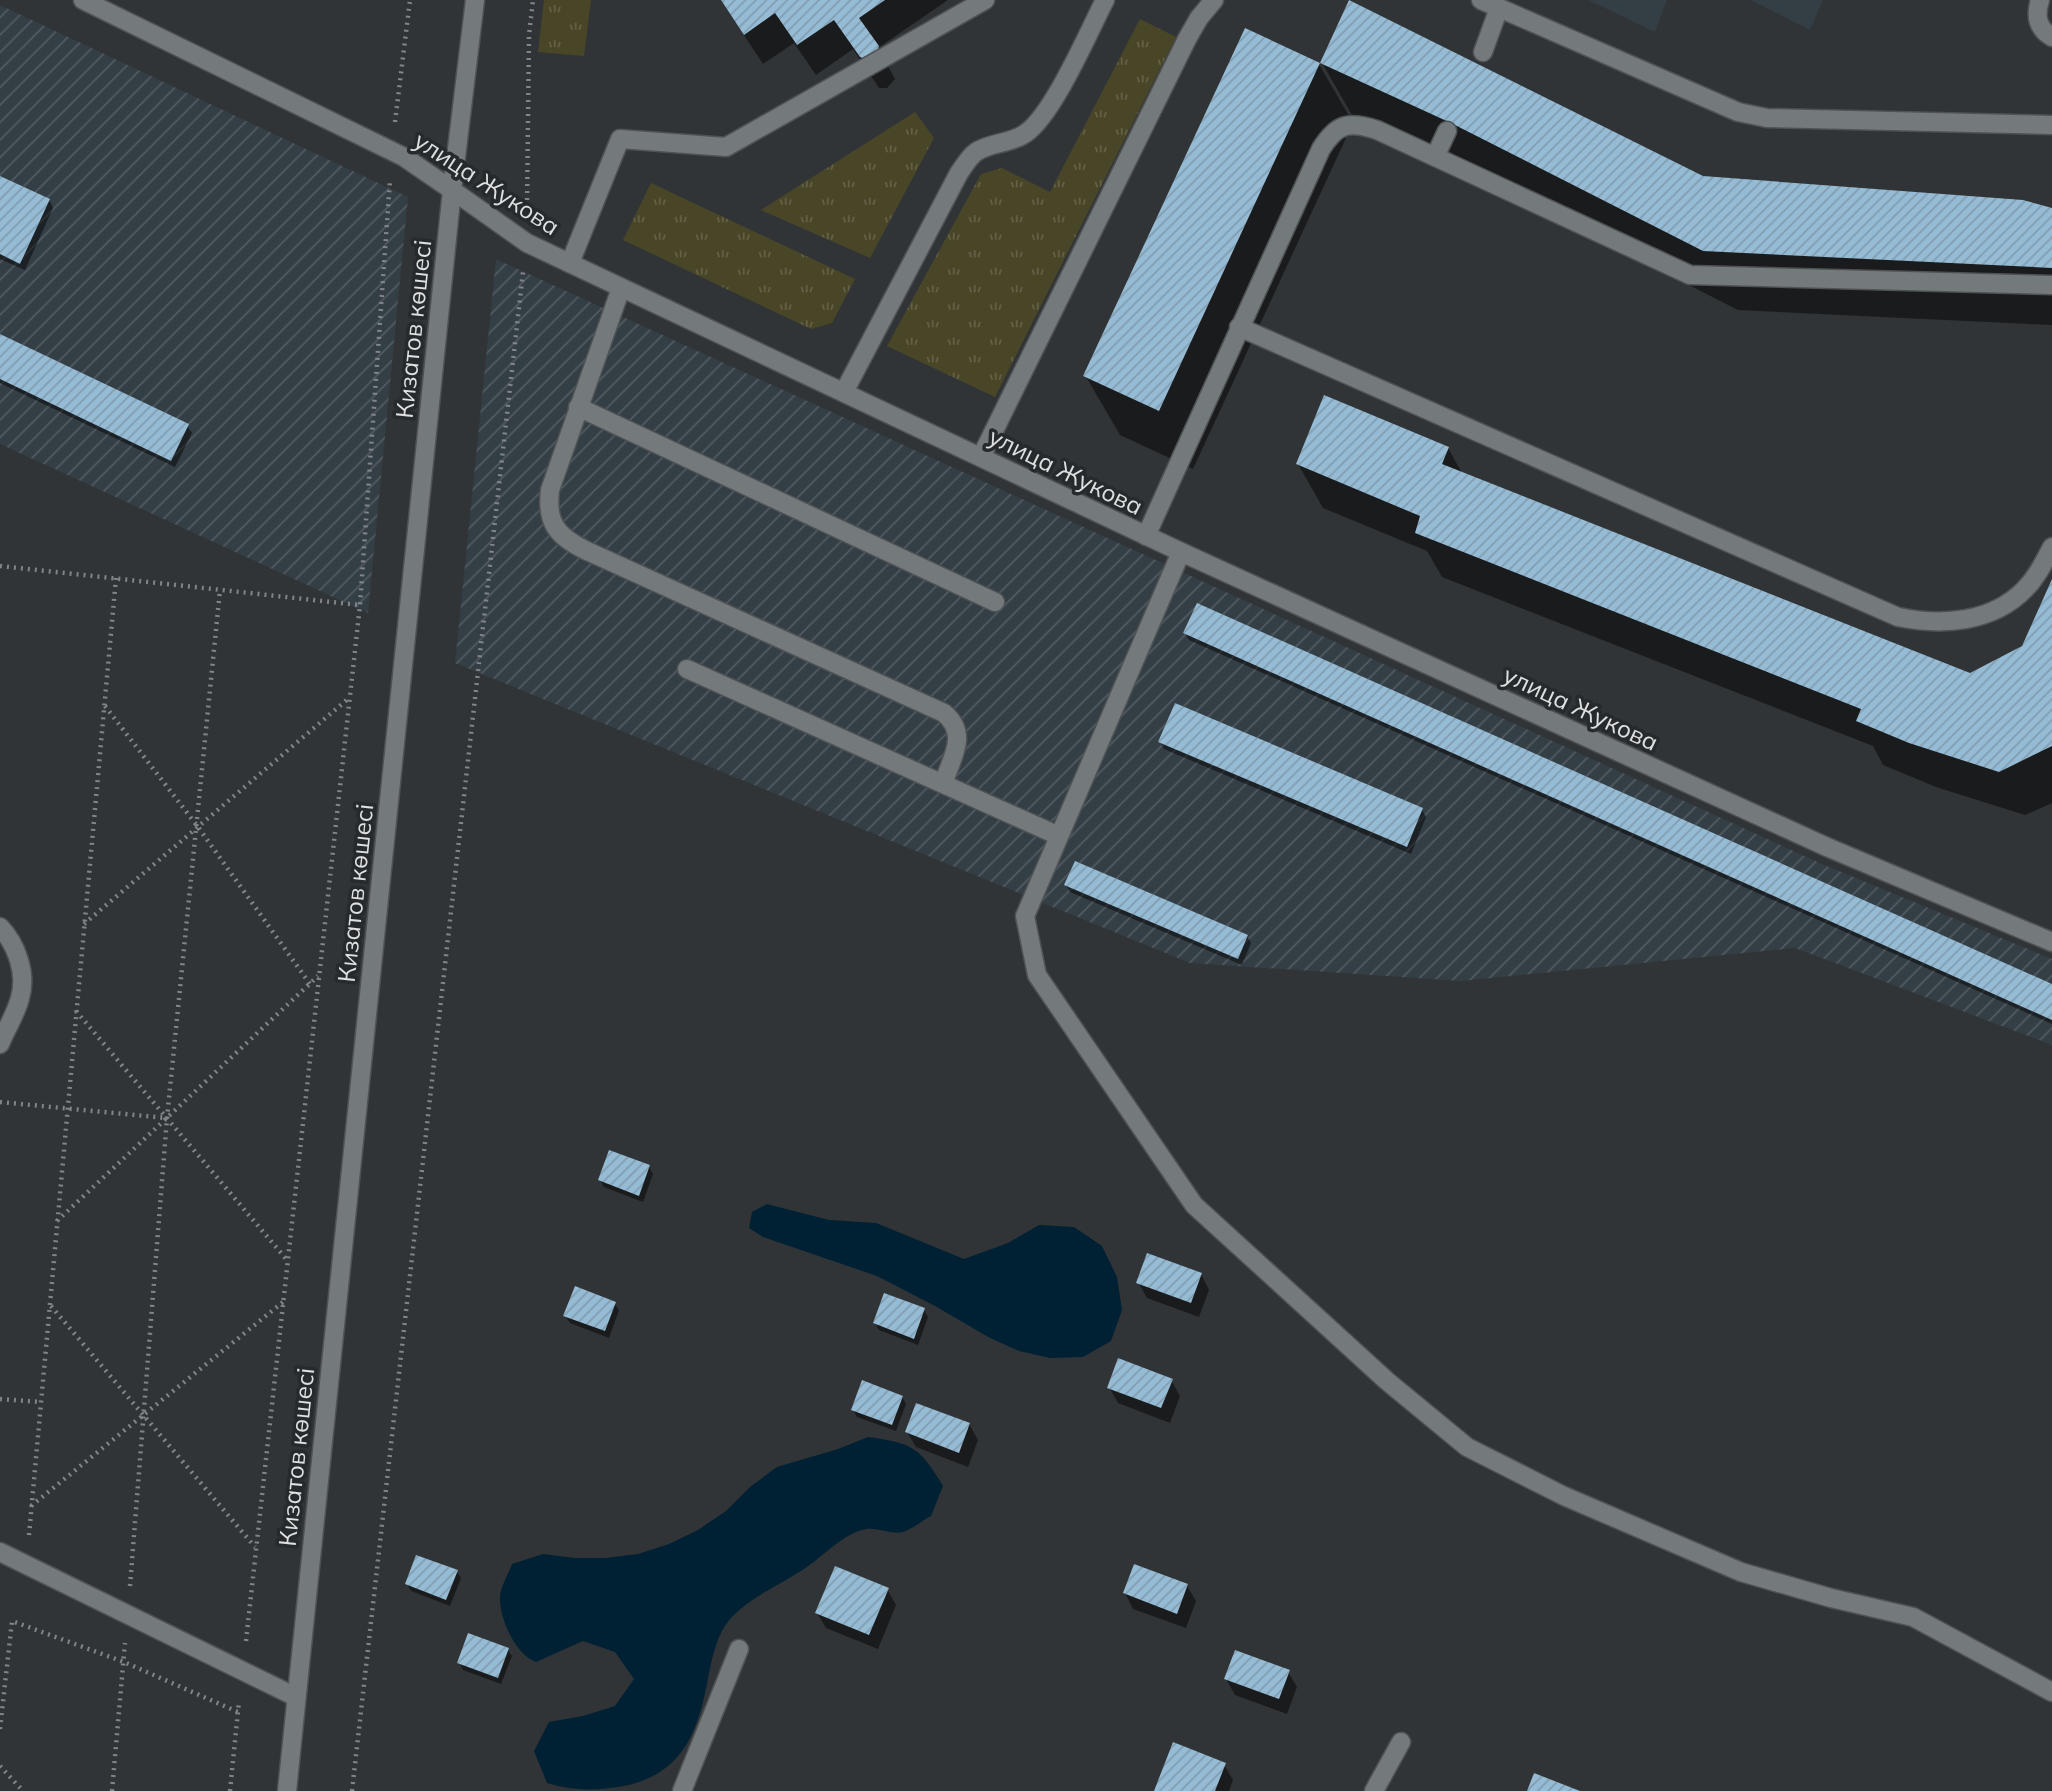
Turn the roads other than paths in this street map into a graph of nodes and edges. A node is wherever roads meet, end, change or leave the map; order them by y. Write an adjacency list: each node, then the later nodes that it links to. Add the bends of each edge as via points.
1 (83, 0): 14 (main road, улица Жукова, via 392,151)
2 (475, 0): 14 (main road, Кизатов көшесі)
3 (985, 0): 15 (main road, via 726,147 620,139)
4 (1105, 0): 19 (main road, via 1038,122 1024,135 974,153 959,173)
5 (1214, 0): 21 (main road, via 1186,39)
6 (1481, 0): 8 (main road)
7 (2040, 0): 9 (main road, via 2039,24)
8 (1499, 8): 10 (main road); 11 (main road, via 1738,112 1767,118)
9 (2052, 37)
10 (1483, 52)
11 (2052, 125)
12 (1447, 131): 13 (main road)
13 (1435, 157): 16 (main road, via 1690,275); 18 (main road, via 1364,126 1353,124 1335,131 1321,149)
14 (452, 190): 15 (main road, улица Жукова, via 527,243); 35 (main road, Кизатов көшесі)
15 (570, 264): 17 (main road, улица Жукова)
16 (2052, 285)
17 (621, 288): 19 (main road, улица Жукова); 20 (main road)
18 (1239, 327): 22 (main road); 23 (main road, via 1898,617 1923,622 1977,618 2025,589)
19 (844, 392): 21 (main road, улица Жукова)
20 (578, 407): 25 (main road); 27 (main road, via 550,490 549,513 558,531 570,543 944,713 958,731)
21 (981, 457): 22 (main road, улица Жукова)
22 (1146, 536): 24 (main road, улица Жукова)
23 (2052, 547)
24 (1181, 552): 28 (main road); 30 (main road, улица Жукова, via 1827,847)
25 (995, 602)
26 (687, 669): 27 (main road)
27 (943, 783): 28 (main road)
28 (1059, 836): 34 (main road, via 1025,916 1037,975 1194,1205 1387,1381 1467,1447 1564,1496 1741,1572 1913,1617)
29 (0, 927): 31 (main road, via 11,938 21,965 21,997)
30 (2052, 942)
31 (0, 1044)
32 (0, 1552): 35 (main road)
33 (739, 1649): 38 (main road)
34 (2052, 1692)
35 (296, 1697): 37 (main road, Кизатов көшесі)
36 (1401, 1742): 39 (main road)
37 (287, 1791)
38 (682, 1791)
39 (1374, 1791)

